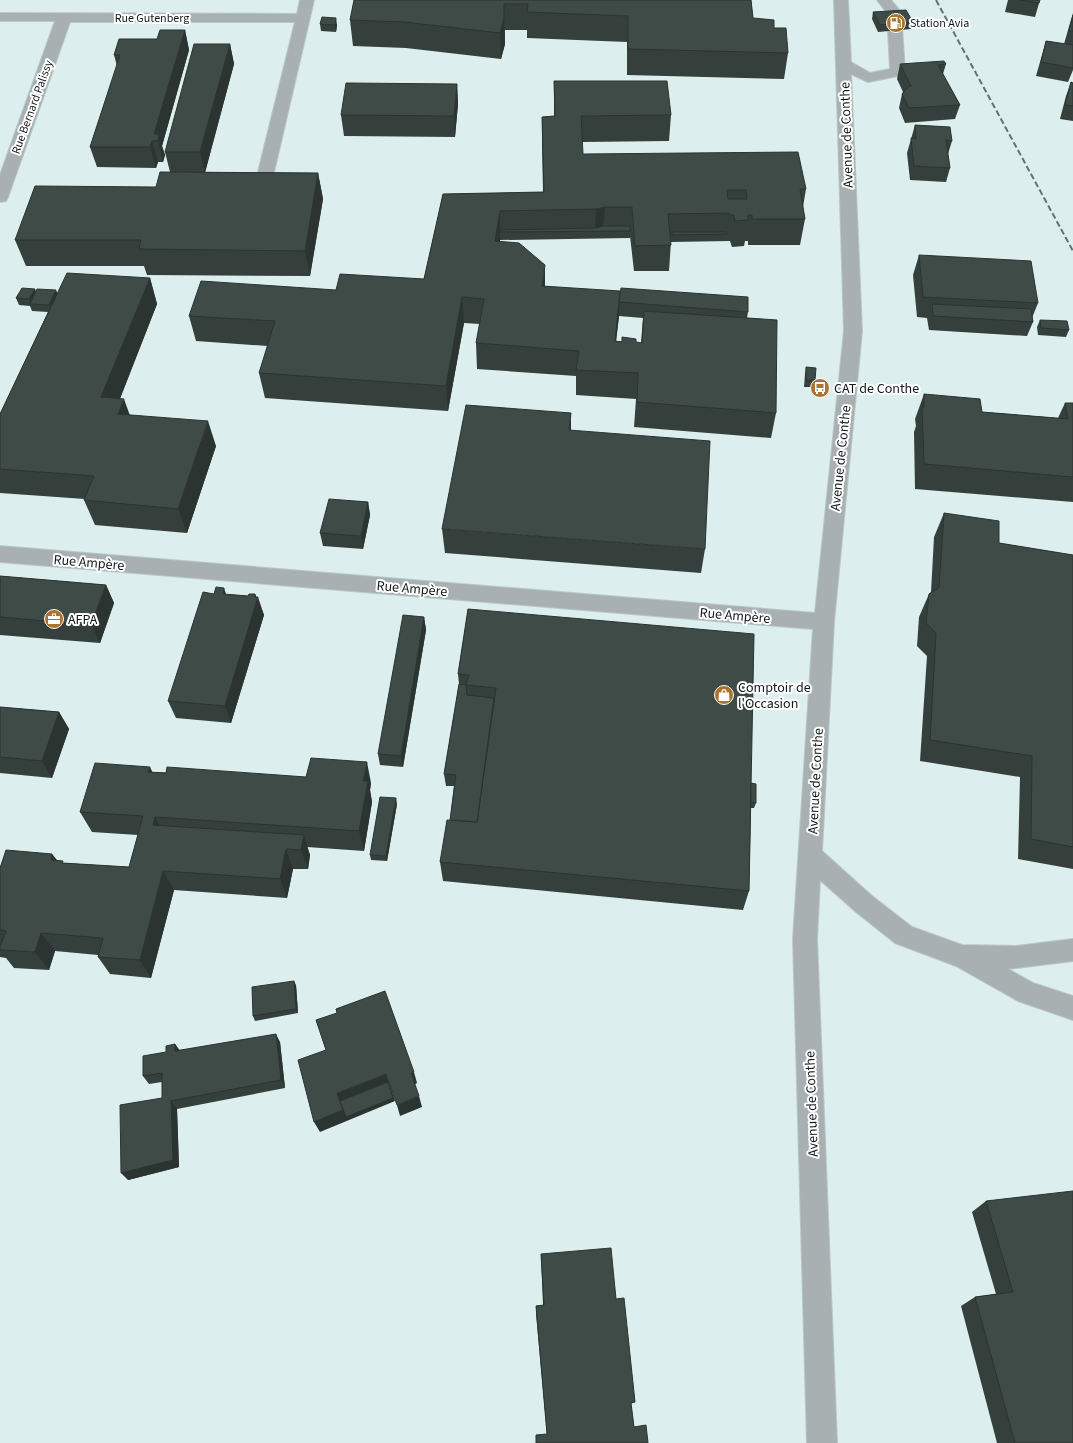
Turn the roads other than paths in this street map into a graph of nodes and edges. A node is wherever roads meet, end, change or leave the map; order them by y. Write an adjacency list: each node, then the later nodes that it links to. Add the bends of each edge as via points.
1 (307, 0): 6 (street)
2 (841, 0): 7 (street, Avenue de Conthe)
3 (884, 0): 7 (street, via 894,12 898,72 868,78)
4 (0, 17): 5 (street, Rue Gutenberg)
5 (64, 17): 6 (street, Rue Gutenberg); 9 (street, Rue Bernard Palissy)
6 (303, 18): 8 (street)
7 (844, 64): 11 (street, Avenue de Conthe, via 853,331)
8 (266, 172)
9 (0, 197)
10 (0, 554): 11 (street, Rue Ampère)
11 (824, 622): 12 (street, Avenue de Conthe)
12 (810, 855): 14 (street, via 864,904 904,935); 16 (street, Avenue de Conthe, via 805,939)
13 (1073, 950): 14 (street, via 1016,958)
14 (962, 957): 15 (street, via 1027,993)
15 (1073, 1008)
16 (822, 1443)

